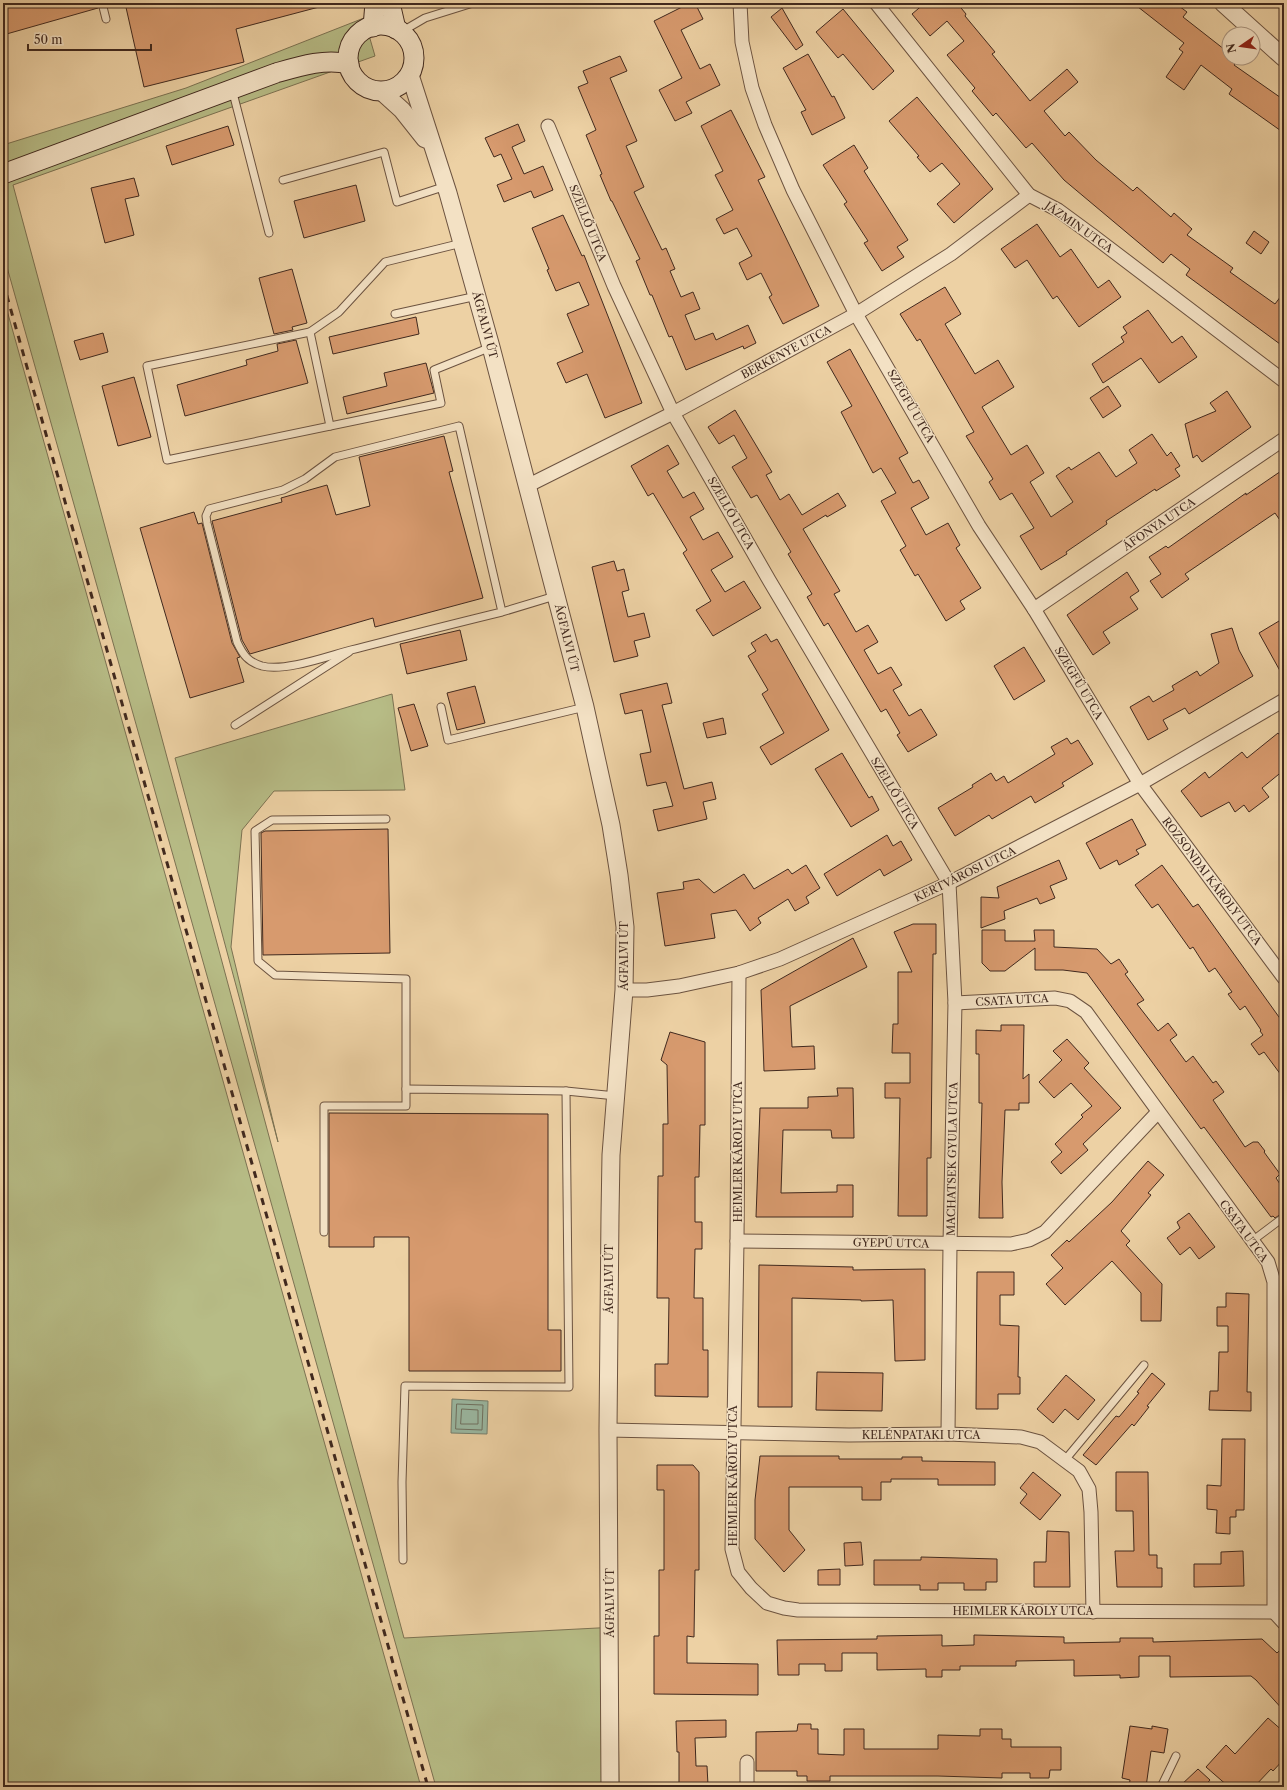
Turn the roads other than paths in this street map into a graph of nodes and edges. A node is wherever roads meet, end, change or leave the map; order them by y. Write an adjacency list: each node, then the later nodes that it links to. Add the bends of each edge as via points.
1 (102, 3): 8 (lane)
2 (375, 3): 9 (main road)
3 (390, 3): 10 (main road)
4 (473, 3): 10 (lane, via 425,18)
5 (740, 3): 28 (street, SZEGFŰ UTCA, via 742,42 752,88 765,125 793,190)
6 (876, 3): 23 (street, JÁZMIN UTCA)
7 (1223, 3): 12 (street)
8 (106, 19)
9 (372, 27): 10 (main road, via 388,26); 11 (main road, via 362,32)
10 (399, 30): 15 (main road, via 413,51)
11 (351, 45): 13 (main road); 14 (main road)
12 (1284, 58)
13 (329, 61): 14 (main road); 16 (main road, via 299,66)
14 (349, 64): 17 (main road, via 360,83)
15 (410, 75): 17 (main road, via 398,87); 19 (street, ÁGFALVI ÚT)
16 (232, 89): 20 (main road); 24 (lane)
17 (381, 91): 19 (street, ÁGFALVI ÚT, via 402,110)
18 (548, 126): 32 (street, SZELLŐ UTCA, via 614,286)
19 (433, 149): 22 (street, ÁGFALVI ÚT)
20 (3, 174)
21 (283, 180): 22 (lane, via 384,152 397,202)
22 (446, 186): 25 (street, ÁGFALVI ÚT)
23 (1029, 195): 28 (street, BERKENYE UTCA, via 951,254); 31 (street, JÁZMIN UTCA, via 1058,210)
24 (269, 233)
25 (462, 243): 26 (street, ÁGFALVI ÚT); 29 (lane, via 385,262 339,312)
26 (477, 296): 27 (lane); 30 (street, ÁGFALVI ÚT)
27 (395, 314)
28 (856, 314): 32 (street, BERKENYE UTCA); 37 (street, SZEGFŰ UTCA, via 979,526)
29 (310, 332): 33 (lane); 33 (lane, via 147,366 167,460)
30 (491, 347): 33 (lane, via 434,370 441,404); 35 (street, ÁGFALVI ÚT)
31 (1284, 381)
32 (673, 413): 35 (street, BERKENYE UTCA); 46 (street, SZELLŐ UTCA)
33 (330, 426)
34 (1284, 439): 37 (street, ÁFONYA UTCA)
35 (528, 486): 36 (street, ÁGFALVI ÚT)
36 (556, 596): 38 (lane); 42 (street, ÁGFALVI ÚT)
37 (1034, 609): 44 (street, SZEGFŰ UTCA)
38 (502, 612): 39 (lane); 39 (lane, via 459,426 335,457 283,490 209,509 207,523 237,642 244,656 263,666 280,668)
39 (355, 649): 43 (lane)
40 (1284, 700): 44 (street, KERTVÁROSI UTCA)
41 (440, 707): 42 (lane, via 448,740)
42 (584, 707): 49 (street, ÁGFALVI ÚT, via 611,825 619,876 625,927)
43 (235, 725)
44 (1140, 784): 46 (street, KERTVÁROSI UTCA); 48 (street, ROZSONDAI KÁROLY UTCA)
45 (386, 819): 51 (lane, via 272,820 255,831 258,961 275,975 406,979)
46 (948, 883): 47 (street, KERTVÁROSI UTCA, via 780,960); 50 (street, MACHATSEK GYULA UTCA)
47 (739, 973): 49 (street, KERTVÁROSI UTCA, via 679,986); 58 (street, HEIMLER KÁROLY UTCA)
48 (1284, 978)
49 (624, 990): 53 (street, ÁGFALVI ÚT)
50 (955, 1003): 54 (street, CSATA UTCA, via 1055,998 1070,1001 1086,1012); 59 (street, MACHATSEK GYULA UTCA)
51 (406, 1089): 52 (lane); 56 (lane, via 406,1106 324,1106)
52 (566, 1091): 53 (lane); 65 (lane, via 569,1387 405,1386)
53 (616, 1096): 61 (street, ÁGFALVI ÚT, via 611,1155)
54 (1158, 1112): 57 (street, CSATA UTCA); 59 (street, GYEPŰ UTCA, via 1045,1232 1029,1240 1011,1244)
55 (1284, 1216): 57 (lane)
56 (324, 1232)
57 (1252, 1240): 67 (street, CSATA UTCA, via 1268,1262 1274,1282)
58 (737, 1241): 59 (street, GYEPŰ UTCA); 62 (street, HEIMLER KÁROLY UTCA)
59 (950, 1244): 63 (street, MACHATSEK GYULA UTCA)
60 (1144, 1365): 64 (lane)
61 (608, 1430): 62 (street, KELÉNPATAKI UTCA); 71 (street, ÁGFALVI ÚT)
62 (733, 1434): 63 (street, KELÉNPATAKI UTCA); 66 (street, HEIMLER KÁROLY UTCA, via 732,1549 738,1572 750,1588 767,1603 798,1610)
63 (948, 1434): 64 (street, KELÉNPATAKI UTCA, via 1021,1437 1040,1442)
64 (1065, 1460): 66 (street, KELÉNPATAKI UTCA, via 1080,1471 1089,1489)
65 (403, 1560)
66 (1093, 1612): 67 (street, HEIMLER KÁROLY UTCA)
67 (1274, 1612): 68 (street)
68 (1284, 1623)
69 (1176, 1756): 73 (lane)
70 (747, 1762): 72 (street)
71 (610, 1787)
72 (747, 1787)
73 (1161, 1787)

